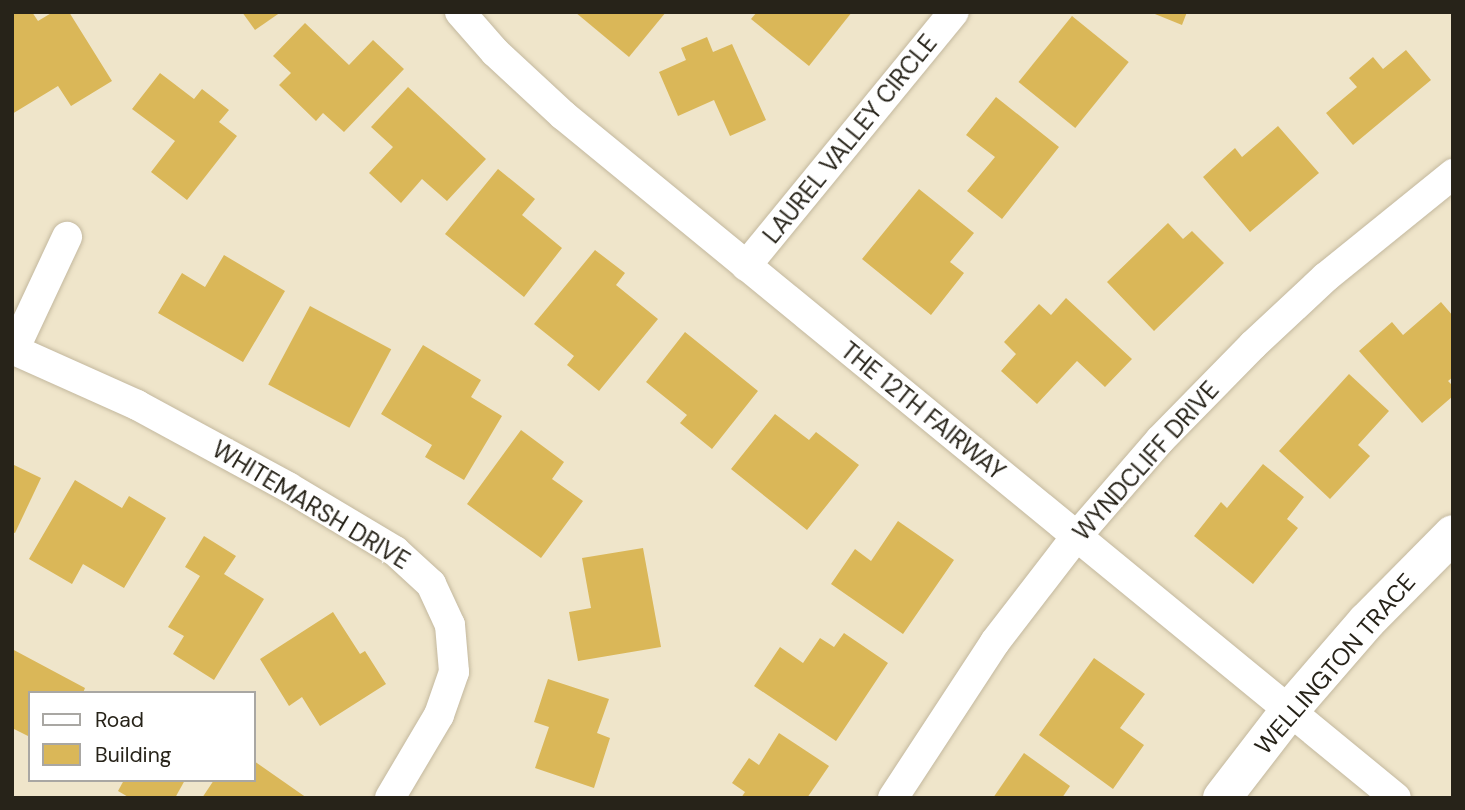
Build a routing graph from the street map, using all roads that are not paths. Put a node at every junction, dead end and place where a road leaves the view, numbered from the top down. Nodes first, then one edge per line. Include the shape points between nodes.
1 (460, 12) edge
2 (954, 12) edge
3 (1453, 174) edge
4 (67, 237) dead end
5 (746, 266) junction
6 (13, 350) edge
7 (1453, 534) edge
8 (1076, 537) junction
9 (1289, 711) junction
10 (390, 798) edge
11 (893, 798) edge
12 (1222, 798) edge
13 (1396, 798) edge

1 - 5 street, THE 12TH FAIRWAY via 495,52 563,115
2 - 5 street, LAUREL VALLEY CIRCLE
3 - 8 street, WYNDCLIFF DRIVE via 1336,269 1253,345 1160,440
4 - 6 street
5 - 8 street, THE 12TH FAIRWAY
6 - 10 street, WHITEMARSH DRIVE via 137,405 288,487 395,551 430,584 450,625 454,672 439,715
7 - 9 street, WELLINGTON TRACE via 1367,621
8 - 9 street, THE 12TH FAIRWAY
8 - 11 street, WYNDCLIFF DRIVE via 995,642
9 - 12 street, WELLINGTON TRACE
9 - 13 street, THE 12TH FAIRWAY

